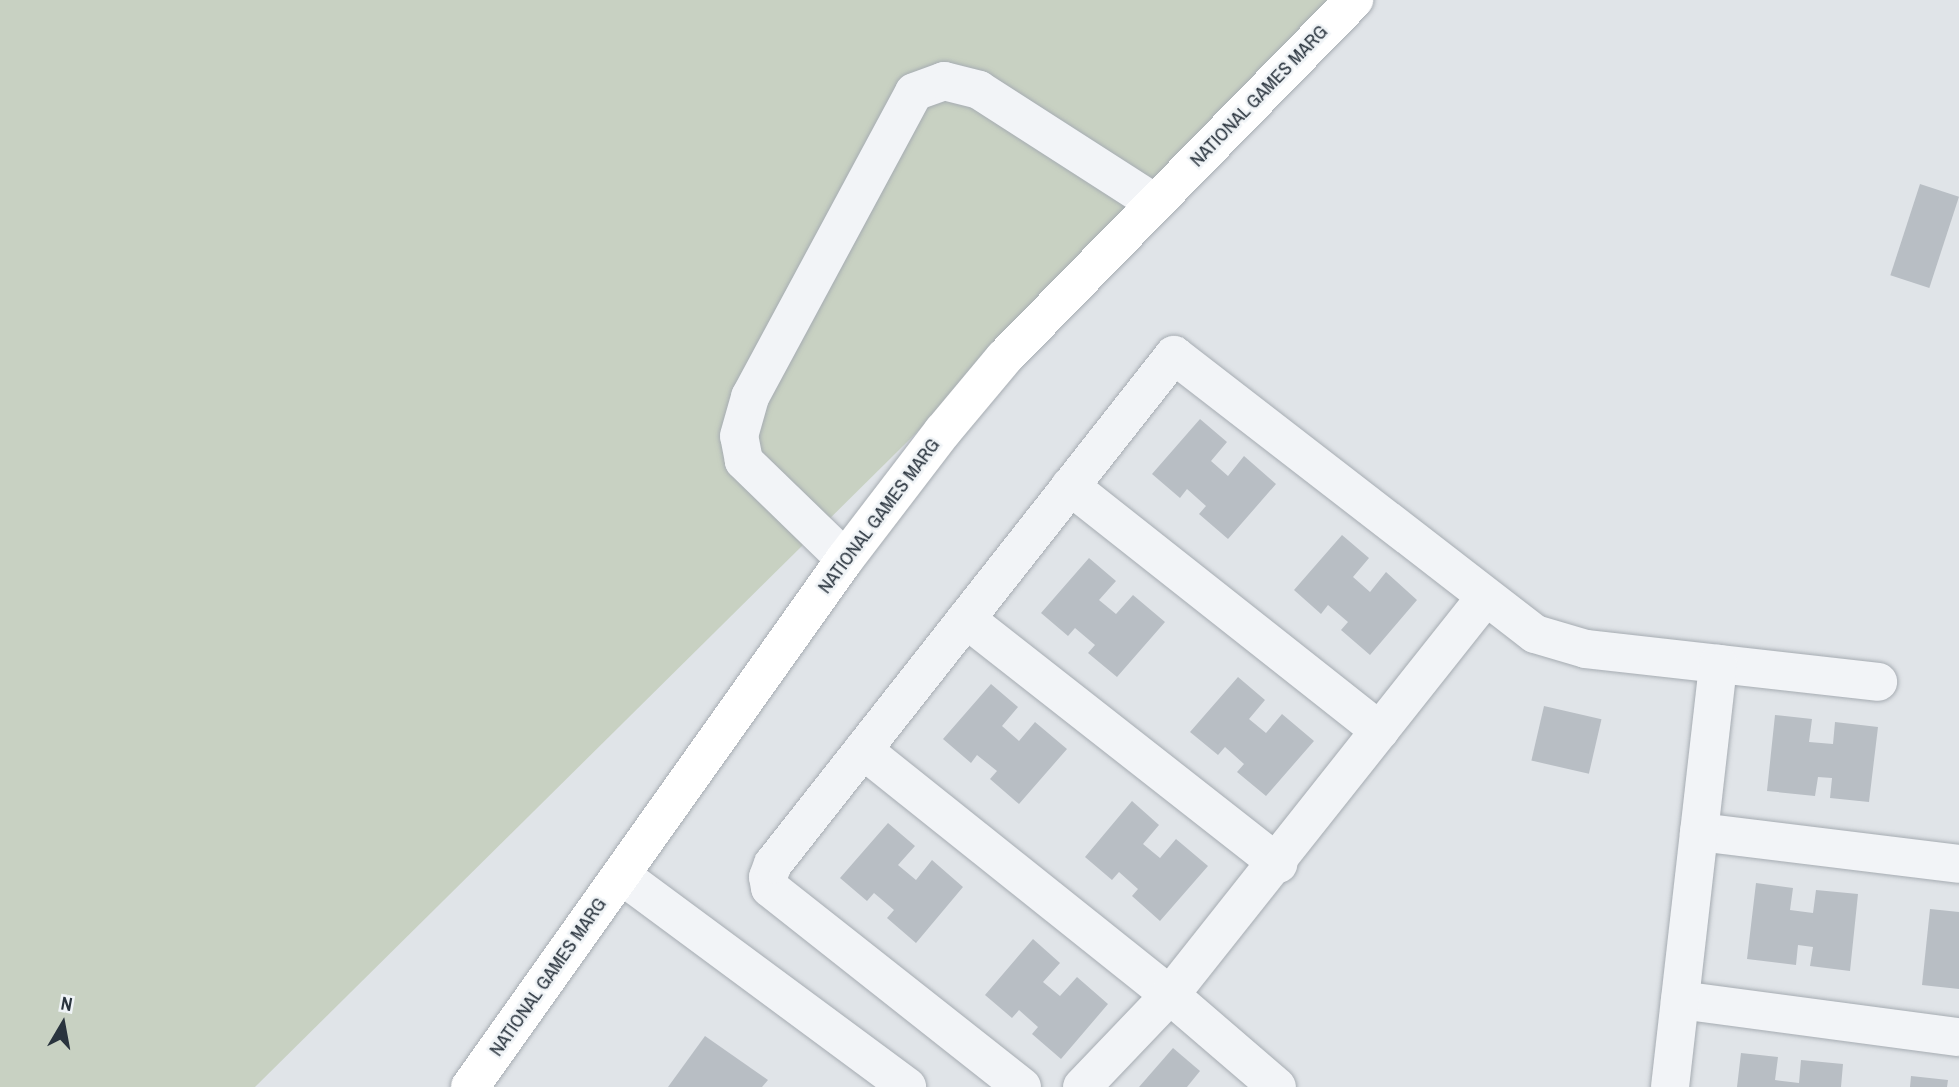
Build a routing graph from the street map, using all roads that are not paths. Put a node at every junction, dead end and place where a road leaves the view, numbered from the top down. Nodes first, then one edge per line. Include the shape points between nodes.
1 (1353, 0) edge
2 (1155, 203) junction
3 (1070, 486) junction
4 (845, 559) junction
5 (1484, 598) junction
6 (965, 619) junction
7 (1718, 664) junction
8 (1878, 682) dead end
9 (1380, 731) junction
10 (863, 750) junction
11 (1699, 832) junction
12 (1278, 864) junction
13 (1959, 864) edge
14 (621, 875) junction
15 (1170, 995) junction
16 (1680, 1000) junction
17 (1959, 1037) edge
18 (470, 1087) edge
19 (907, 1087) edge
20 (1022, 1087) edge
21 (1082, 1087) edge
22 (1277, 1087) edge
23 (1670, 1087) edge

1 - 2 main road, NATIONAL GAMES MARG
2 - 4 main road, NATIONAL GAMES MARG via 1004,358
2 - 4 street via 979,90 944,81 914,92 750,397 739,436 744,461
3 - 5 street via 1174,355
3 - 6 street
3 - 9 street
4 - 14 main road, NATIONAL GAMES MARG
5 - 7 street via 1535,634 1560,643
5 - 9 street
6 - 10 street
6 - 12 street
7 - 8 street
7 - 11 street
9 - 12 street
10 - 15 street
10 - 20 street via 773,864 770,888
11 - 13 street
11 - 16 street
12 - 15 street
14 - 18 main road, NATIONAL GAMES MARG
14 - 19 street
15 - 21 street
15 - 22 street
16 - 17 street
16 - 23 street

